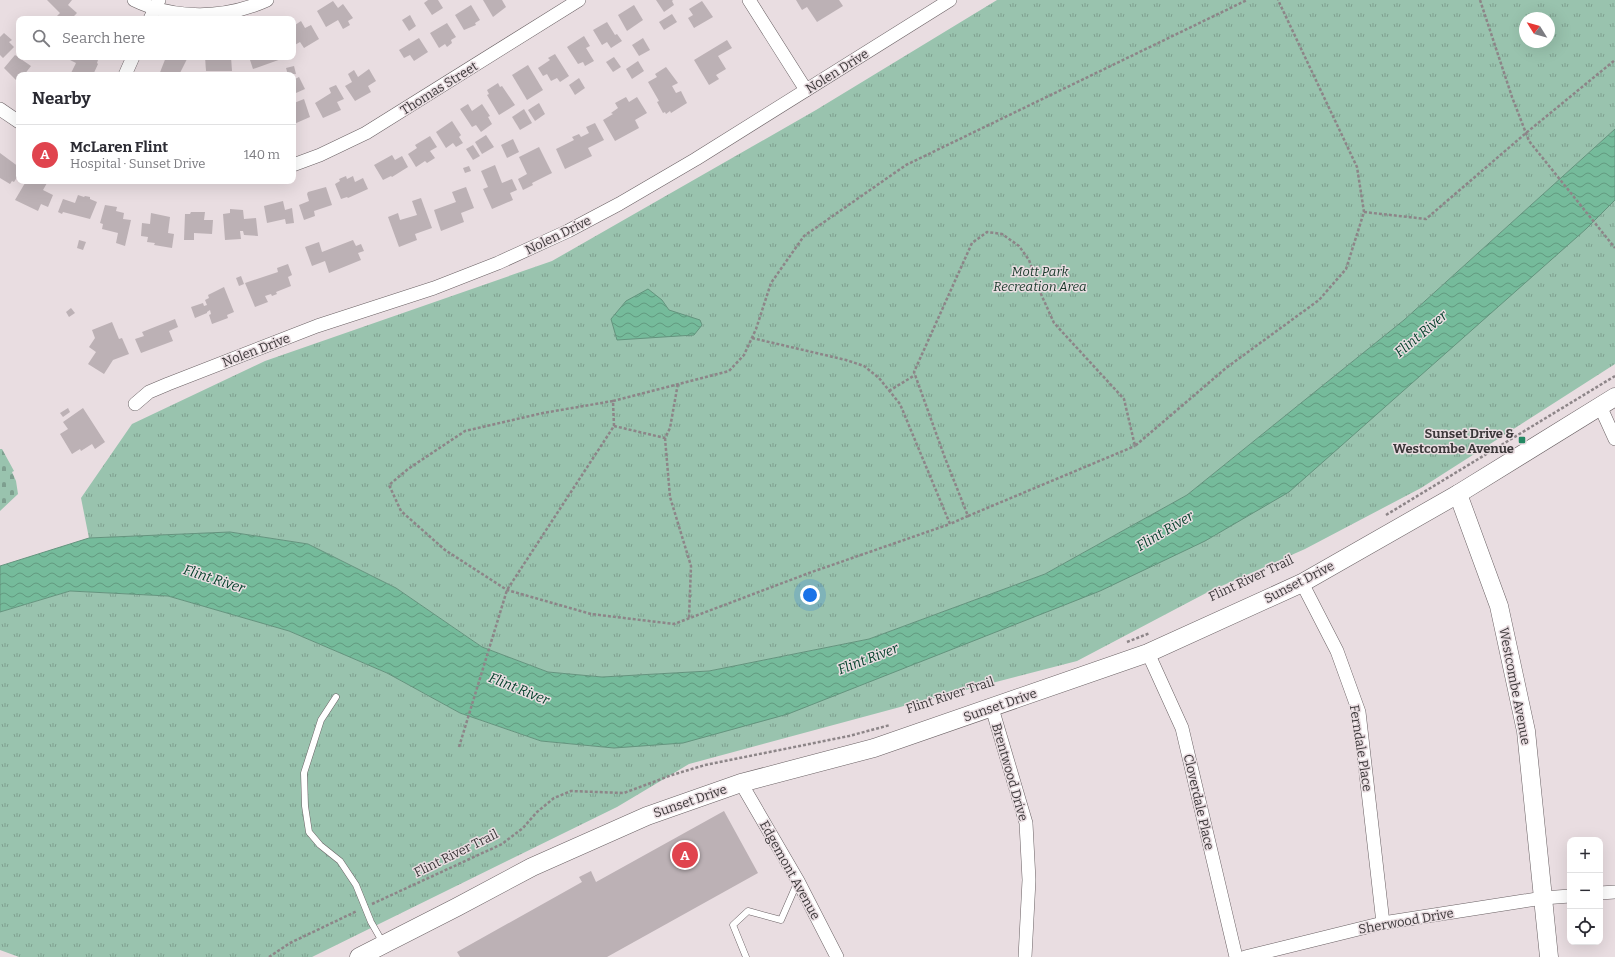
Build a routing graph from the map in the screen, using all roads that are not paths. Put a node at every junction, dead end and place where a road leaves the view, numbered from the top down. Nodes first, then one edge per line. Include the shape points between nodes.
1 (134, 0) edge
2 (267, 0) edge
3 (579, 0) edge
4 (749, 0) edge
5 (950, 0) edge
6 (155, 9) edge
7 (132, 60) edge
8 (126, 72) edge
9 (806, 90) junction
10 (0, 109) edge
11 (16, 120) edge
12 (296, 164) edge
13 (1608, 401) edge
14 (135, 404) dead end
15 (1615, 439) edge
16 (1458, 494) junction
17 (1302, 583) junction
18 (1148, 653) junction
19 (336, 697) dead end
20 (992, 708) junction
21 (741, 783) junction
22 (798, 882) junction
23 (1615, 892) edge
24 (1603, 893) edge
25 (1567, 896) edge
26 (1543, 898) junction
27 (1383, 923) junction
28 (384, 944) junction
29 (359, 957) edge
30 (746, 957) edge
31 (837, 957) edge
32 (1025, 957) edge
33 (1236, 957) edge
34 (1245, 957) edge
35 (1549, 957) edge

1 - 6 street
2 - 6 street via 237,10 213,14 181,14
3 - 12 street, Thomas Street via 366,133
4 - 9 street
5 - 9 street, Nolen Drive
7 - 8 street
9 - 14 street, Nolen Drive via 654,184 549,240 434,288 317,326 168,384 149,392
10 - 11 street
13 - 15 street
13 - 16 street, Sunset Drive
16 - 17 street, Sunset Drive
16 - 26 street, Westcombe Avenue via 1499,606 1526,730
17 - 18 street, Sunset Drive
17 - 27 street, Ferndale Place via 1337,651 1359,712
18 - 20 street, Sunset Drive
18 - 33 street, Cloverdale Place via 1182,728
19 - 28 lane via 321,720 304,773 309,832 340,861 356,886 371,922
20 - 21 street, Sunset Drive via 874,748
20 - 32 street, Brentwood Drive via 1026,823 1029,880
21 - 22 street, Edgemont Avenue
21 - 28 street, Sunset Drive via 647,816 532,867
22 - 30 lane via 781,920 748,911 733,925
22 - 31 street, Edgemont Avenue
23 - 24 street
25 - 26 street, Sherwood Drive
26 - 27 street, Sherwood Drive
26 - 35 street, Westcombe Avenue
27 - 34 street, Sherwood Drive
28 - 29 street, Sunset Drive

